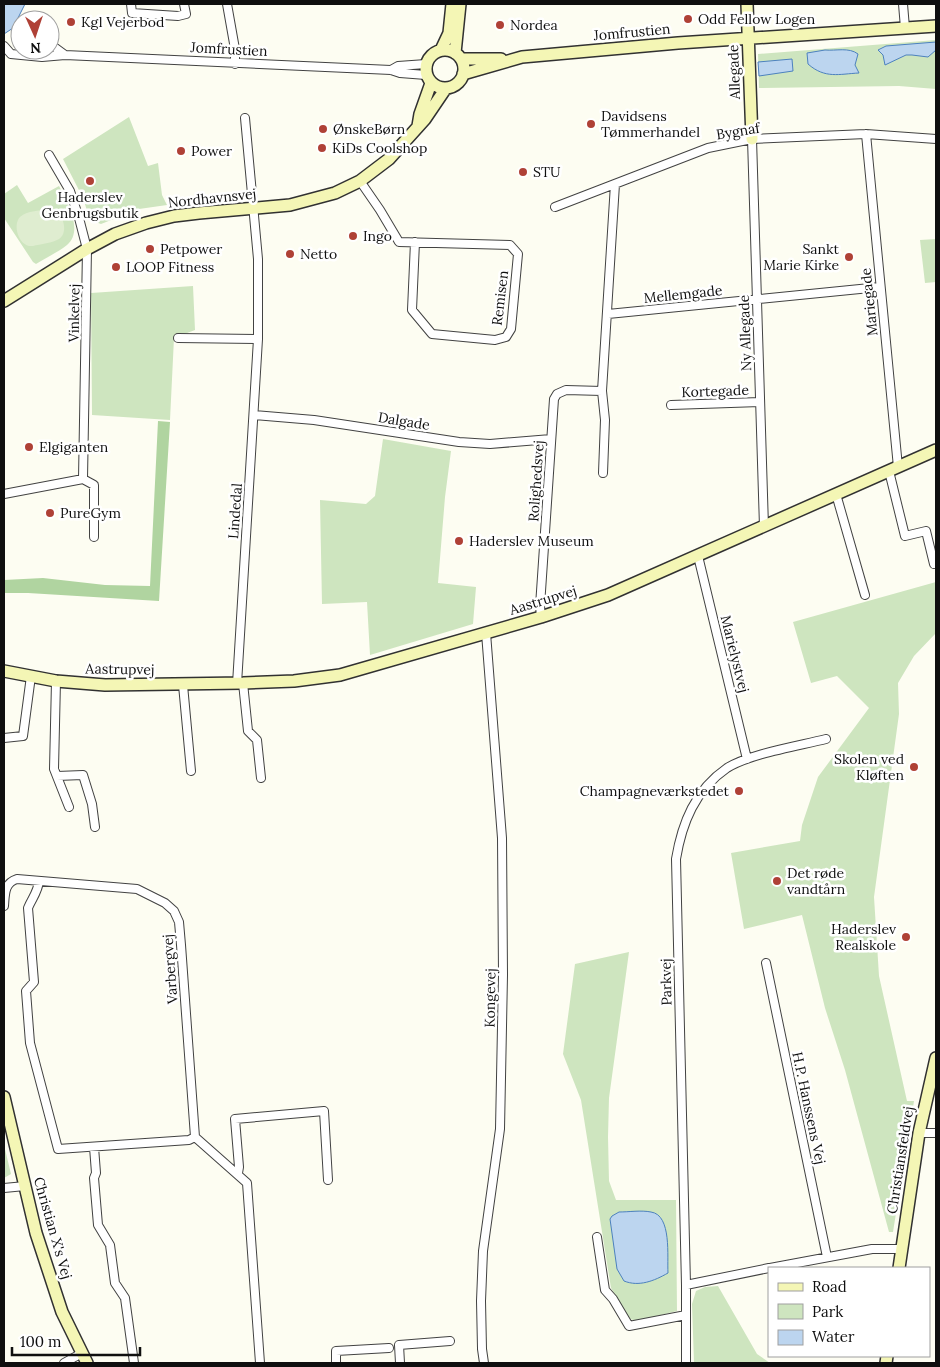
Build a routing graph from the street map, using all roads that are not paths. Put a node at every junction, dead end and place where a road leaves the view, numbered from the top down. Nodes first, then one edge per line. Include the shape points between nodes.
1 (131, 4) edge
2 (184, 4) edge
3 (227, 4) edge
4 (452, 4) edge
5 (460, 4) edge
6 (747, 4) edge
7 (903, 4) edge
8 (936, 26) edge
9 (905, 28) junction
10 (748, 38) junction
11 (4, 46) edge
12 (441, 50) junction
13 (60, 51) edge
14 (65, 55) junction
15 (458, 56) junction
16 (513, 59) junction
17 (236, 64) junction
18 (391, 70) junction
19 (428, 74) junction
20 (463, 74) junction
21 (446, 88) junction
22 (245, 118) dead end
23 (418, 126) junction
24 (866, 134) junction
25 (936, 139) edge
26 (752, 140) junction
27 (49, 155) dead end
28 (360, 181) junction
29 (615, 184) junction
30 (555, 207) dead end
31 (253, 209) junction
32 (415, 242) junction
33 (87, 249) junction
34 (880, 288) junction
35 (757, 299) junction
36 (4, 301) edge
37 (608, 314) junction
38 (178, 338) dead end
39 (258, 339) junction
40 (602, 390) junction
41 (760, 402) junction
42 (671, 405) dead end
43 (254, 415) junction
44 (551, 439) junction
45 (936, 450) edge
46 (893, 469) junction
47 (603, 473) dead end
48 (83, 479) junction
49 (4, 494) edge
50 (836, 494) junction
51 (764, 527) junction
52 (94, 537) dead end
53 (698, 556) junction
54 (934, 564) dead end
55 (865, 595) dead end
56 (542, 617) junction
57 (486, 633) junction
58 (4, 671) edge
59 (31, 676) junction
60 (56, 681) junction
61 (240, 684) junction
62 (184, 685) junction
63 (4, 738) edge
64 (826, 739) dead end
65 (747, 759) junction
66 (191, 771) dead end
67 (57, 776) junction
68 (261, 778) dead end
69 (69, 807) dead end
70 (95, 828) dead end
71 (39, 881) junction
72 (4, 906) edge
73 (766, 963) dead end
74 (936, 1058) edge
75 (4, 1097) edge
76 (936, 1133) edge
77 (919, 1134) junction
78 (195, 1137) junction
79 (94, 1147) junction
80 (238, 1173) junction
81 (328, 1180) dead end
82 (25, 1186) junction
83 (4, 1188) edge
84 (597, 1236) dead end
85 (901, 1249) junction
86 (828, 1257) junction
87 (774, 1267) edge
88 (899, 1267) edge
89 (768, 1268) edge
90 (686, 1285) junction
91 (686, 1315) junction
92 (450, 1341) dead end
93 (389, 1348) dead end
94 (84, 1358) edge
95 (64, 1363) edge
96 (134, 1363) edge
97 (260, 1363) edge
98 (336, 1363) edge
99 (400, 1363) edge
100 (484, 1363) edge
101 (686, 1363) edge

1 - 2 street via 132,13 178,16 186,14
3 - 17 street
4 - 12 street via 448,33
5 - 15 street
6 - 10 street, Allegade
7 - 9 street
8 - 9 street, Jomfrustien
9 - 10 street, Jomfrustien
10 - 16 street, Jomfrustien
10 - 26 street, Allegade
11 - 14 street, Jomfrustien via 11,54
12 - 15 street
12 - 19 street via 432,55
13 - 14 street
14 - 17 street, Jomfrustien
15 - 16 street, Jomfrustien
15 - 20 street via 463,64
16 - 20 street, Jomfrustien
17 - 18 street, Jomfrustien
18 - 19 street, Jomfrustien
18 - 19 street, Jomfrustien via 398,66
19 - 21 street via 435,86
19 - 23 street, Nordhavnsvej
20 - 21 street via 457,84
21 - 23 street, Nordhavnsvej
22 - 31 street, Lindedal
23 - 28 street, Nordhavnsvej via 389,159
24 - 25 street, Bygnaf
24 - 26 street, Bygnaf
24 - 34 street, Mariegade
26 - 29 street, Bygnaf via 708,148
26 - 35 street, Ny Allegade
27 - 33 street, Vinkelvej via 70,191
28 - 31 street, Nordhavnsvej via 312,201
28 - 32 street, Remisen via 399,242
29 - 30 street, Bygnaf
29 - 37 street
31 - 33 street, Nordhavnsvej via 174,216 116,234
31 - 39 street, Lindedal
32 - 32 street, Remisen via 510,245 518,254 511,328 506,337 495,340 432,334 412,310
33 - 36 street, Nordhavnsvej
33 - 48 street, Vinkelvej
34 - 35 street, Mellemgade
34 - 46 street, Mariegade
35 - 37 street, Mellemgade
35 - 41 street, Ny Allegade
37 - 40 street
38 - 39 street
39 - 43 street, Lindedal
40 - 44 street, Rolighedsvej via 566,390 557,394
40 - 47 street via 605,420
41 - 42 street, Kortegade
41 - 51 street, Ny Allegade
43 - 44 street, Dalgade via 314,420 459,442 490,444
43 - 61 street, Lindedal
44 - 56 street, Rolighedsvej via 540,606
45 - 46 street, Aastrupvej
46 - 50 street, Aastrupvej
46 - 54 street via 904,536 926,531
48 - 49 street
48 - 52 street via 94,485
50 - 51 street, Aastrupvej
50 - 55 street
51 - 53 street, Aastrupvej
53 - 56 street, Aastrupvej via 608,596
53 - 65 street, Marielystvej
56 - 57 street, Aastrupvej
57 - 61 street, Aastrupvej via 340,675
57 - 100 street, Kongevej via 502,838 503,975 500,1129 481,1293
58 - 59 street, Aastrupvej
59 - 60 street, Aastrupvej
59 - 63 street via 23,736
60 - 62 street, Aastrupvej
60 - 67 street via 54,768
61 - 62 street, Aastrupvej
61 - 68 street via 248,731 258,740
62 - 66 street
64 - 65 street, Parkvej
65 - 90 street, Parkvej via 726,768 688,811 676,859
67 - 69 street
67 - 70 street via 83,775
71 - 72 street, Varbergvej via 12,880 5,890
71 - 78 street, Varbergvej via 137,889 174,911 179,922
71 - 79 street via 28,908 34,982 26,990 30,1043 58,1149
73 - 86 street, H.P. Hanssens Vej
74 - 77 street, Christiansfeldvej
75 - 82 street, Christian X's Vej
76 - 77 street
77 - 85 street, Christiansfeldvej
78 - 79 street
78 - 80 street
79 - 96 street via 98,1225 110,1245 114,1283 125,1298
80 - 81 street via 235,1119 324,1111
80 - 97 street via 247,1183
82 - 83 street
82 - 94 street, Christian X's Vej via 36,1233 62,1312
84 - 91 street via 605,1290 629,1326
85 - 86 street via 872,1248
85 - 88 street, Christiansfeldvej
86 - 87 street
89 - 90 street
90 - 91 street, Parkvej
91 - 101 street, Parkvej
92 - 99 street via 399,1345
93 - 98 street via 336,1351
94 - 95 street

